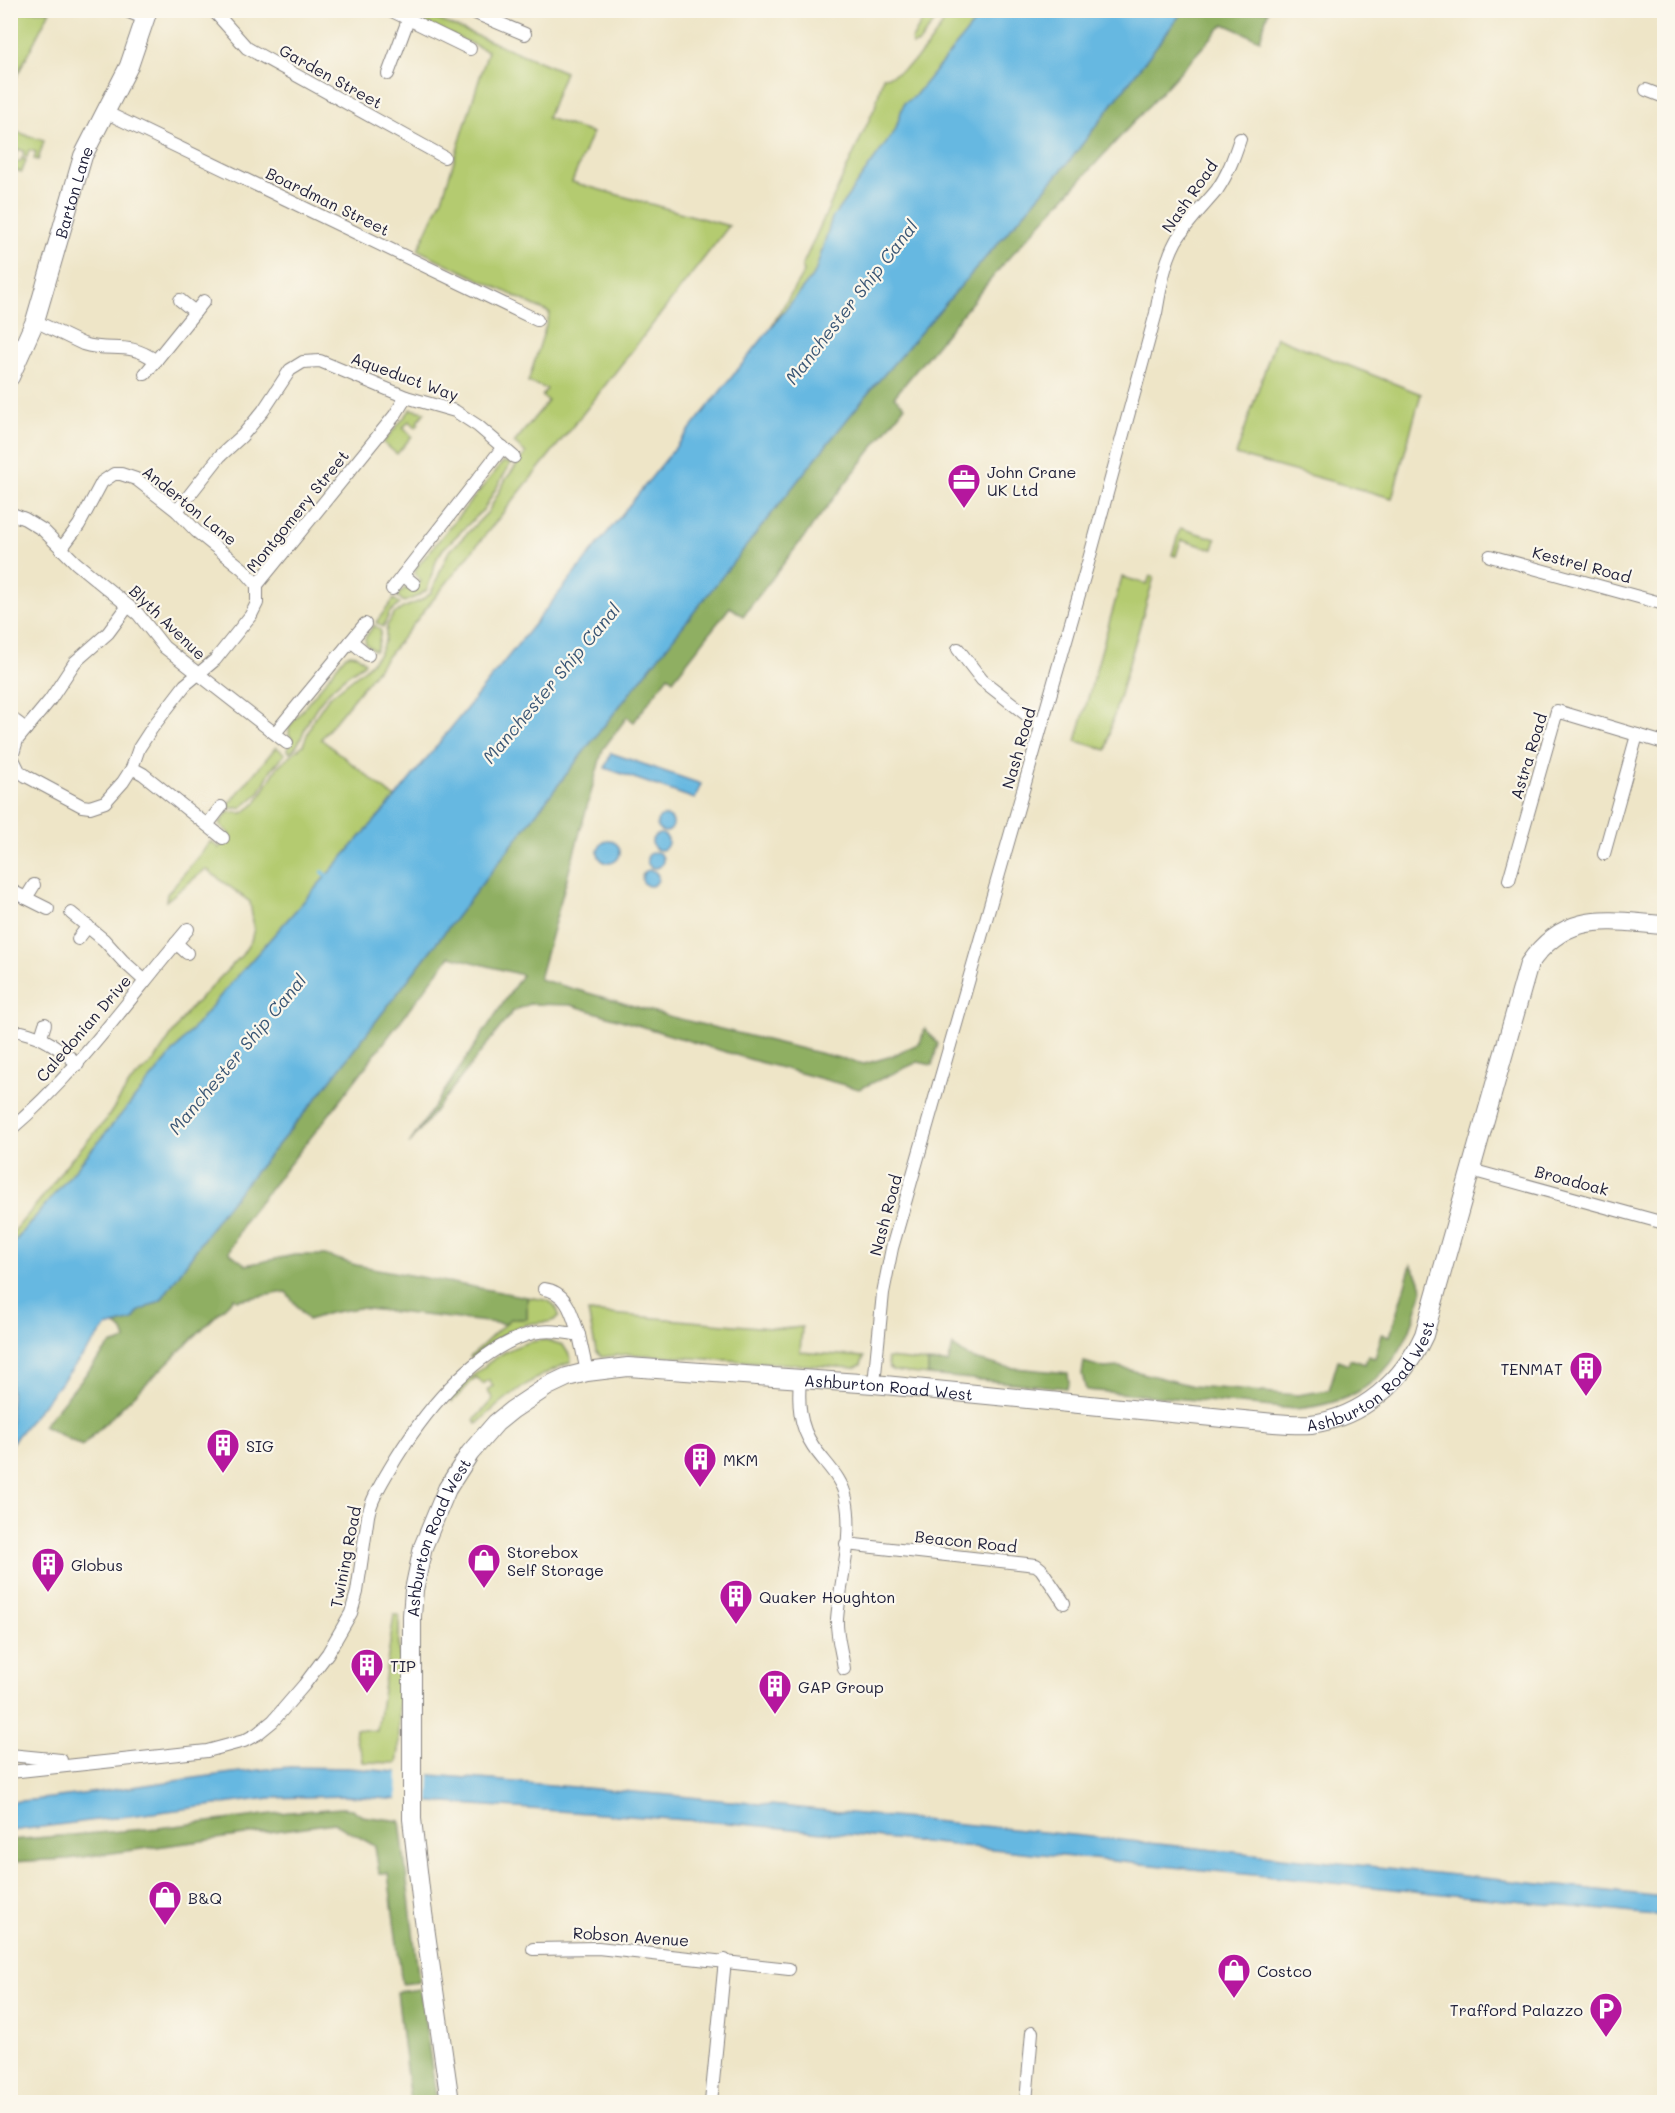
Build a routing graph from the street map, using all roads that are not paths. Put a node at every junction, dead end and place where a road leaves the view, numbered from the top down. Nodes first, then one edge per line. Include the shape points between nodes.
1 (124, 10) edge
2 (213, 10) edge
3 (390, 10) edge
4 (468, 10) edge
5 (147, 15) edge
6 (408, 20) junction
7 (525, 34) dead end
8 (471, 49) dead end
9 (388, 74) dead end
10 (1646, 90) dead end
11 (1665, 97) edge
12 (105, 112) junction
13 (1240, 139) dead end
14 (444, 157) dead end
15 (180, 300) dead end
16 (204, 301) dead end
17 (195, 312) junction
18 (537, 320) dead end
19 (35, 321) junction
20 (156, 361) junction
21 (146, 374) dead end
22 (10, 377) edge
23 (406, 397) junction
24 (503, 447) junction
25 (514, 457) dead end
26 (177, 511) junction
27 (10, 513) edge
28 (61, 549) junction
29 (1490, 556) dead end
30 (403, 575) junction
31 (414, 584) dead end
32 (257, 585) junction
33 (392, 589) dead end
34 (1665, 604) edge
35 (129, 606) junction
36 (365, 624) dead end
37 (351, 641) junction
38 (958, 648) dead end
39 (368, 655) dead end
40 (198, 674) junction
41 (10, 717) edge
42 (1041, 726) junction
43 (26, 729) junction
44 (275, 733) junction
45 (1637, 735) junction
46 (287, 743) dead end
47 (1665, 743) edge
48 (132, 768) junction
49 (221, 807) dead end
50 (207, 825) junction
51 (223, 838) dead end
52 (1604, 854) dead end
53 (1509, 880) dead end
54 (34, 885) dead end
55 (10, 890) edge
56 (26, 898) junction
57 (48, 909) dead end
58 (71, 913) dead end
59 (1665, 925) edge
60 (88, 926) junction
61 (188, 929) dead end
62 (78, 939) dead end
63 (176, 944) junction
64 (187, 953) dead end
65 (145, 981) junction
66 (45, 1024) dead end
67 (22, 1032) dead end
68 (41, 1037) junction
69 (78, 1064) junction
70 (10, 1130) edge
71 (1471, 1170) junction
72 (1665, 1223) edge
73 (544, 1289) dead end
74 (579, 1335) junction
75 (587, 1372) junction
76 (800, 1379) junction
77 (874, 1384) junction
78 (846, 1544) junction
79 (1064, 1603) dead end
80 (844, 1669) dead end
81 (10, 1755) edge
82 (86, 1762) junction
83 (10, 1772) edge
84 (533, 1949) dead end
85 (725, 1960) junction
86 (789, 1969) dead end
87 (1032, 2032) dead end
88 (450, 2103) edge
89 (711, 2103) edge
90 (1026, 2103) edge

1 - 5 street
2 - 14 street, Garden Street via 247,48
3 - 6 street
4 - 7 street
5 - 12 main road, Barton Lane via 129,66
6 - 8 street
6 - 9 street
10 - 11 street
12 - 18 street, Boardman Street
12 - 19 main road, Barton Lane via 83,156
13 - 42 street, Nash Road via 1226,175 1174,244 1165,270 1124,434
15 - 17 street
16 - 17 street
17 - 20 street
19 - 20 street via 92,347 135,349
19 - 22 main road, Barton Lane
20 - 21 street
23 - 24 street, Aqueduct Way via 455,411
23 - 26 street, Aqueduct Way via 320,361 296,365 249,429 220,456
23 - 32 street, Montgomery Street
24 - 25 street, Aqueduct Way
24 - 30 street
26 - 28 street, Anderton Lane via 136,480 114,474 97,487 79,525
26 - 32 street, Anderton Lane
27 - 28 street, Blyth Avenue via 35,525
28 - 35 street, Blyth Avenue
29 - 34 street, Kestrel Road
30 - 31 street
30 - 33 street
32 - 40 street, Montgomery Street via 251,615 215,660
35 - 40 street, Blyth Avenue via 164,646
35 - 43 street via 108,633 75,663
36 - 37 street
37 - 39 street
37 - 44 street
38 - 42 street via 982,680
40 - 44 street, Blyth Avenue
40 - 48 street, Montgomery Street via 152,728
41 - 43 street
42 - 77 street, Nash Road via 889,1260
43 - 48 street, Montgomery Street via 12,752 19,771 82,806 105,802
44 - 46 street, Blyth Avenue
45 - 47 street, Astra Road
45 - 52 street
45 - 53 street, Astra Road via 1557,711
48 - 50 street
49 - 50 street
50 - 51 street
54 - 56 street
55 - 56 street
56 - 57 street
58 - 60 street
59 - 71 main road, Ashburton Road West via 1614,921 1577,924 1538,951 1529,964
60 - 62 street
60 - 65 street
61 - 63 street, Caledonian Drive
63 - 64 street
63 - 65 street, Caledonian Drive
65 - 69 street, Caledonian Drive
66 - 68 street
67 - 68 street
68 - 69 street
69 - 70 street, Caledonian Drive
71 - 72 street, Broadoak
71 - 77 main road, Ashburton Road West via 1416,1352 1391,1384 1343,1415 1311,1424 1274,1423
73 - 74 street via 554,1290 566,1302
74 - 75 street
74 - 82 street, Twining Road via 537,1332 505,1344 471,1368 428,1413 393,1463 369,1509 351,1613 328,1653 289,1704 257,1734 207,1751
75 - 76 main road, Ashburton Road West via 647,1368
75 - 88 main road, Ashburton Road West via 529,1397 496,1423 470,1453 438,1508 423,1547 414,1590 412,1819
76 - 77 main road, Ashburton Road West
76 - 78 street via 800,1412 806,1433 837,1476 846,1498
78 - 79 street, Beacon Road via 1036,1565
78 - 80 street via 837,1622
81 - 82 street
82 - 83 street
84 - 85 street, Robson Avenue via 598,1948
85 - 86 street, Robson Avenue
85 - 89 street
87 - 90 street

